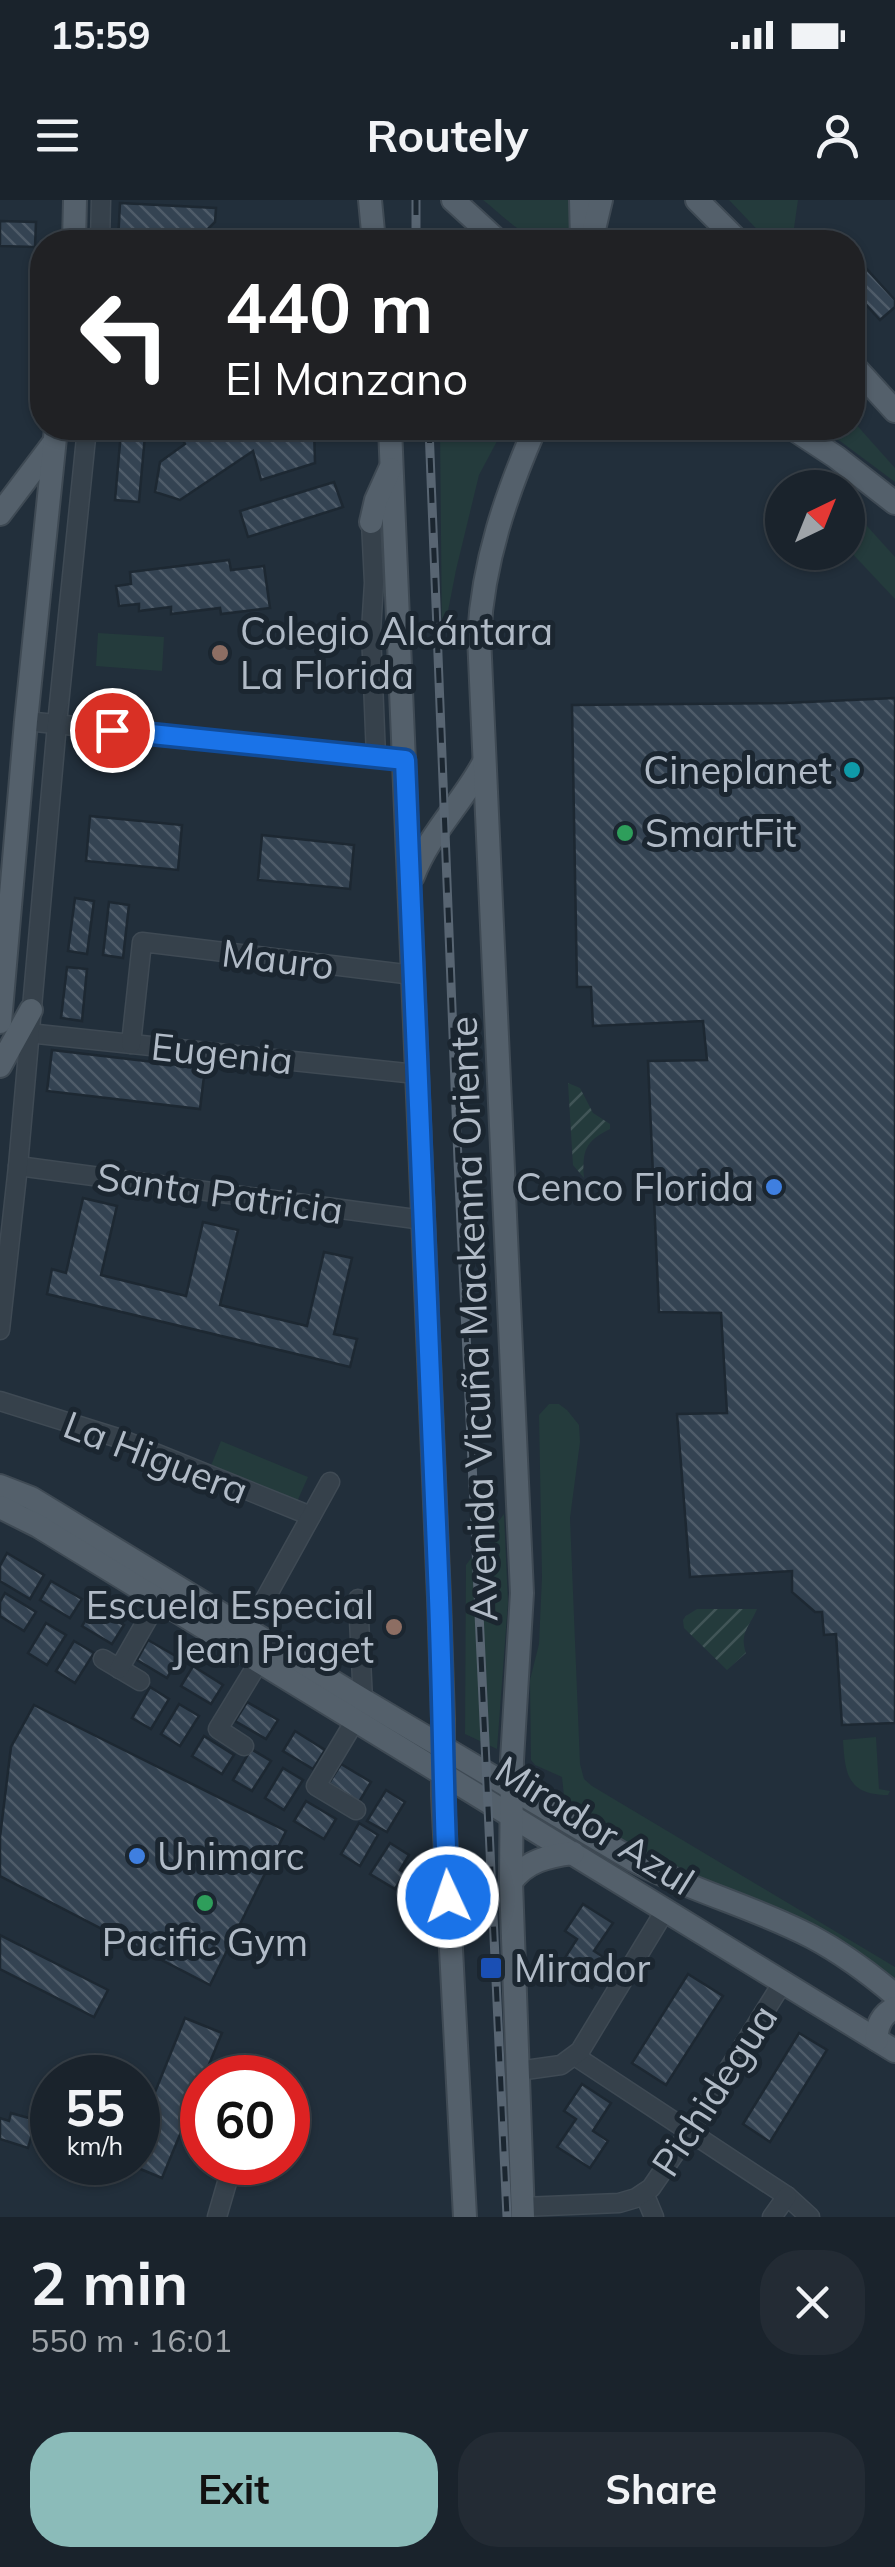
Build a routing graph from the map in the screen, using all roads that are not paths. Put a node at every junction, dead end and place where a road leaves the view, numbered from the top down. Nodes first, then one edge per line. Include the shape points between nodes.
1 (76, 200) edge
2 (101, 200) edge
3 (370, 200) edge
4 (452, 200) edge
5 (581, 200) edge
6 (601, 200) edge
7 (698, 200) edge
8 (75, 230) edge
9 (100, 230) edge
10 (373, 230) edge
11 (486, 230) edge
12 (582, 230) edge
13 (594, 230) edge
14 (727, 230) edge
15 (865, 378) edge
16 (895, 411) edge
17 (52, 440) edge
18 (54, 440) edge
19 (86, 440) edge
20 (391, 440) edge
21 (531, 440) edge
22 (810, 440) edge
23 (392, 466) junction
24 (895, 503) edge
25 (0, 514) edge
26 (372, 522) joint
27 (26, 721) junction
28 (56, 724) junction
29 (376, 757) junction
30 (405, 760) junction
31 (484, 763) junction
32 (410, 884) junction
33 (2, 974) edge
34 (413, 975) junction
35 (0, 1022) edge
36 (30, 1022) junction
37 (131, 1044) junction
38 (0, 1066) edge
39 (416, 1074) junction
40 (18, 1166) junction
41 (423, 1220) junction
42 (0, 1330) edge
43 (0, 1402) edge
44 (330, 1482) dead end
45 (0, 1486) edge
46 (0, 1507) edge
47 (311, 1516) junction
48 (159, 1599) junction
49 (358, 1600) dead end
50 (248, 1630) junction
51 (260, 1660) junction
52 (140, 1681) dead end
53 (359, 1710) junction
54 (244, 1746) dead end
55 (444, 1748) junction
56 (443, 1773) junction
57 (512, 1788) junction
58 (356, 1810) dead end
59 (511, 1815) junction
60 (573, 1853) junction
61 (511, 1882) junction
62 (666, 1910) junction
63 (783, 1982) junction
64 (895, 1995) edge
65 (895, 2008) edge
66 (886, 2046) edge
67 (575, 2056) junction
68 (518, 2071) junction
69 (690, 2131) junction
70 (226, 2185) edge
71 (644, 2194) junction
72 (787, 2196) junction
73 (523, 2212) edge
74 (216, 2217) edge
75 (466, 2217) edge
76 (654, 2217) edge
77 (772, 2217) edge
78 (810, 2217) edge

1 - 8 main road
2 - 9 street
3 - 10 main road
4 - 11 main road
5 - 12 main road
6 - 13 main road
7 - 14 main road
15 - 16 main road
17 - 25 main road
18 - 27 main road
19 - 28 street
20 - 23 main road, Avenida Vicuña Mackenna Oriente
21 - 31 main road, Avenida Vicuña Mackenna Oriente via 485,575 479,636
22 - 24 main road
23 - 26 main road
23 - 30 main road, Avenida Vicuña Mackenna Oriente
26 - 29 street
27 - 28 street
27 - 33 main road
28 - 29 street
28 - 36 street
29 - 30 street
30 - 32 main road, Avenida Vicuña Mackenna Oriente
31 - 32 main road via 428,844
31 - 57 main road, Avenida Vicuña Mackenna Oriente via 522,1592
32 - 34 main road, Avenida Vicuña Mackenna Oriente
33 - 35 main road
34 - 37 street, Mauro via 142,942
34 - 39 main road, Avenida Vicuña Mackenna Oriente
36 - 37 street, Eugenia
36 - 38 main road
36 - 40 street
37 - 39 street, Eugenia
39 - 41 main road, Avenida Vicuña Mackenna Oriente
40 - 41 street, Santa Patricia
40 - 42 street
41 - 55 main road, Avenida Vicuña Mackenna Oriente
43 - 47 street, La Higuera via 118,1438
44 - 47 street
45 - 50 main road, Mirador Azul via 31,1498
46 - 48 main road, Mirador Azul
47 - 50 street
48 - 51 main road, Mirador Azul
48 - 52 street via 111,1664
49 - 53 street
50 - 53 main road, Mirador Azul
51 - 53 main road, Mirador Azul
51 - 54 street via 218,1729
53 - 55 main road, Mirador Azul
53 - 56 main road, Mirador Azul
53 - 58 street via 316,1786
55 - 56 main road, Avenida Vicuña Mackenna Oriente
55 - 57 main road, Mirador Azul
56 - 59 main road, Mirador Azul
56 - 75 main road, Avenida Vicuña Mackenna Oriente
57 - 59 main road, Avenida Vicuña Mackenna Oriente
57 - 64 main road, Mirador Azul via 673,1881 812,1937
59 - 60 main road, Mirador Azul
59 - 61 main road, Avenida Vicuña Mackenna Oriente
60 - 61 main road via 531,1863
60 - 62 main road, Mirador Azul
61 - 68 main road, Avenida Vicuña Mackenna Oriente
62 - 63 main road, Mirador Azul
62 - 67 street
63 - 66 main road, Mirador Azul
63 - 69 street, Pichidegua
65 - 66 main road via 877,2032
67 - 68 street
67 - 69 street
68 - 73 main road, Avenida Vicuña Mackenna Oriente
69 - 71 street, Pichidegua
69 - 72 street
70 - 74 street
71 - 73 street, Pichidegua via 619,2203
71 - 76 street
72 - 77 street
72 - 78 street

